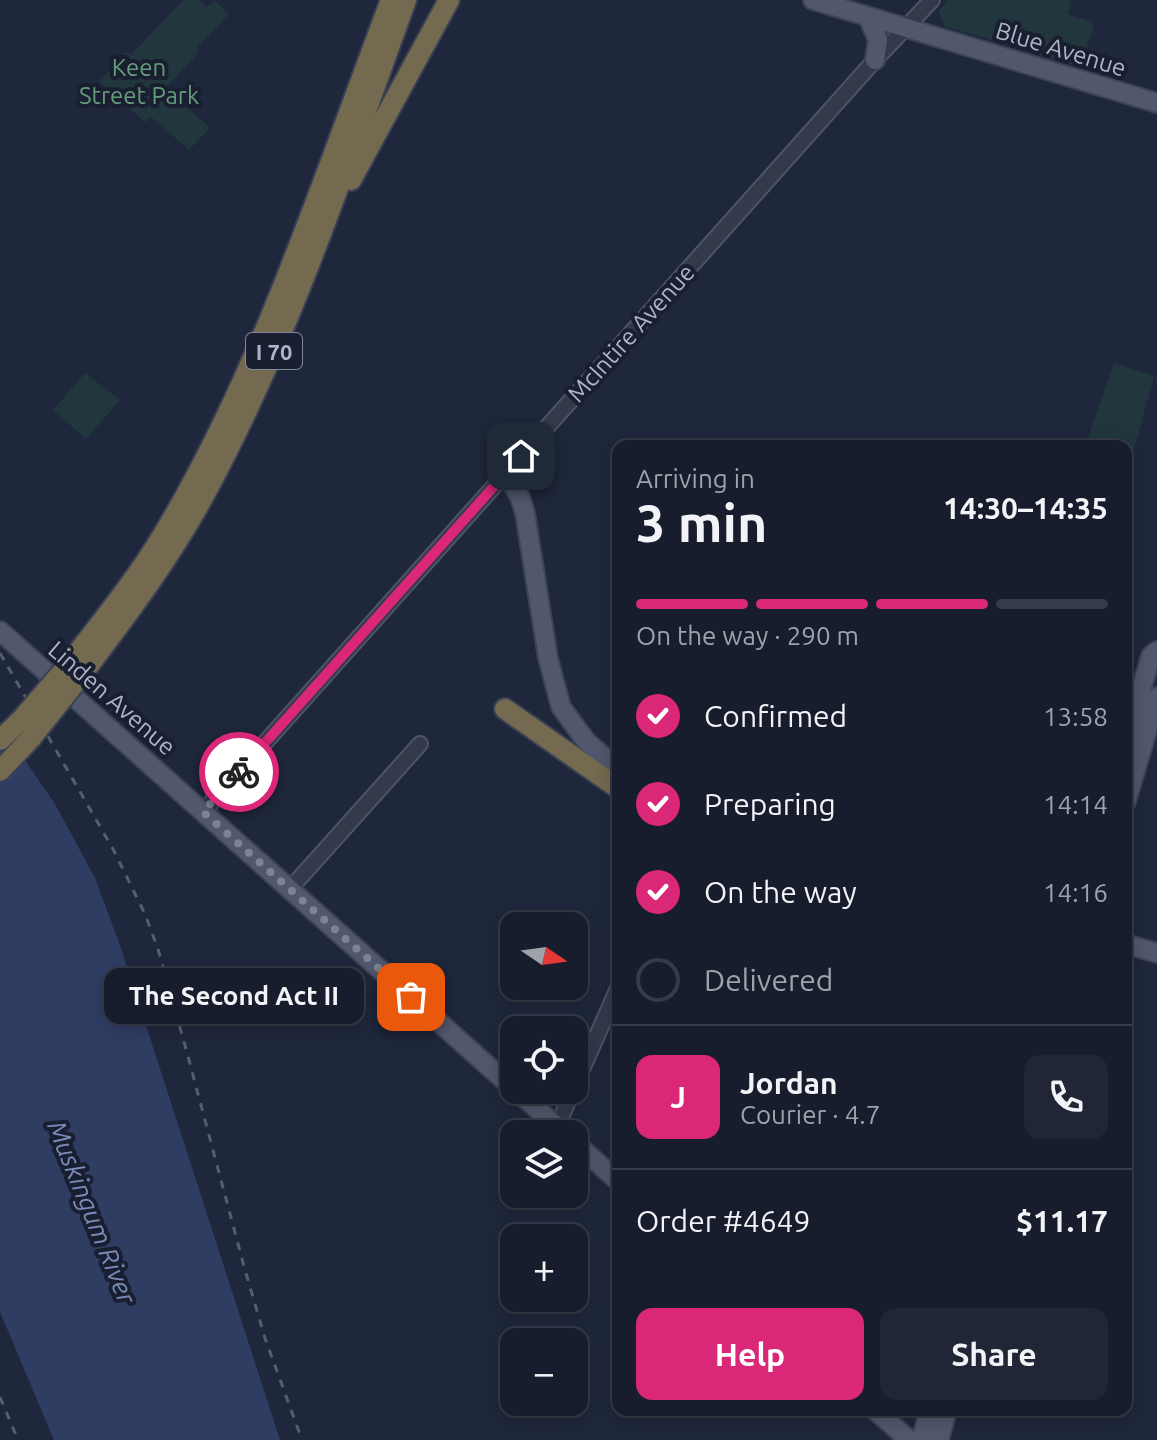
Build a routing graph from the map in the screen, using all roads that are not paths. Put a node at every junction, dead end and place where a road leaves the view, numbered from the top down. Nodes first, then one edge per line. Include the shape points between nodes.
1 (391, 0) edge
2 (406, 0) edge
3 (449, 0) edge
4 (813, 0) edge
5 (932, 0) edge
6 (868, 17) junction
7 (907, 28) junction
8 (875, 60) junction
9 (1157, 103) edge
10 (318, 240) junction
11 (506, 474) junction
12 (0, 631) edge
13 (1157, 651) edge
14 (77, 668) junction
15 (1157, 697) edge
16 (505, 709) dead end
17 (1132, 720) edge
18 (0, 740) edge
19 (420, 744) dead end
20 (612, 764) edge
21 (0, 771) edge
22 (1132, 782) edge
23 (612, 784) edge
24 (203, 812) junction
25 (289, 890) junction
26 (1132, 946) edge
27 (1157, 953) edge
28 (612, 1002) edge
29 (588, 1057) edge
30 (500, 1076) edge
31 (532, 1104) edge
32 (550, 1120) edge
33 (588, 1154) edge
34 (612, 1176) edge
35 (882, 1416) edge
36 (928, 1416) edge
37 (945, 1416) edge
38 (909, 1440) edge
39 (921, 1440) edge
40 (939, 1440) edge

1 - 14 highway, I 70 via 235,399 162,537
2 - 10 highway, I 70
3 - 10 highway
4 - 6 main road, Blue Avenue
5 - 7 street, McIntire Avenue
6 - 7 main road, Blue Avenue
6 - 8 main road via 878,40
7 - 8 street, McIntire Avenue
7 - 9 main road, Blue Avenue
8 - 11 street, McIntire Avenue
10 - 14 highway, I 70 via 283,332 207,490 140,597
11 - 20 main road via 525,513 561,707 586,741
11 - 24 street, McIntire Avenue
12 - 24 main road, Linden Avenue
13 - 17 main road
14 - 18 highway, I 70, bridge
14 - 21 highway, I 70, bridge via 31,738
15 - 22 main road
16 - 23 highway
19 - 25 street
24 - 25 main road, Linden Avenue
25 - 30 main road, Linden Avenue
26 - 27 main road
28 - 29 street
31 - 32 main road, Linden Avenue
33 - 34 main road
35 - 38 main road
36 - 39 main road
37 - 40 main road

